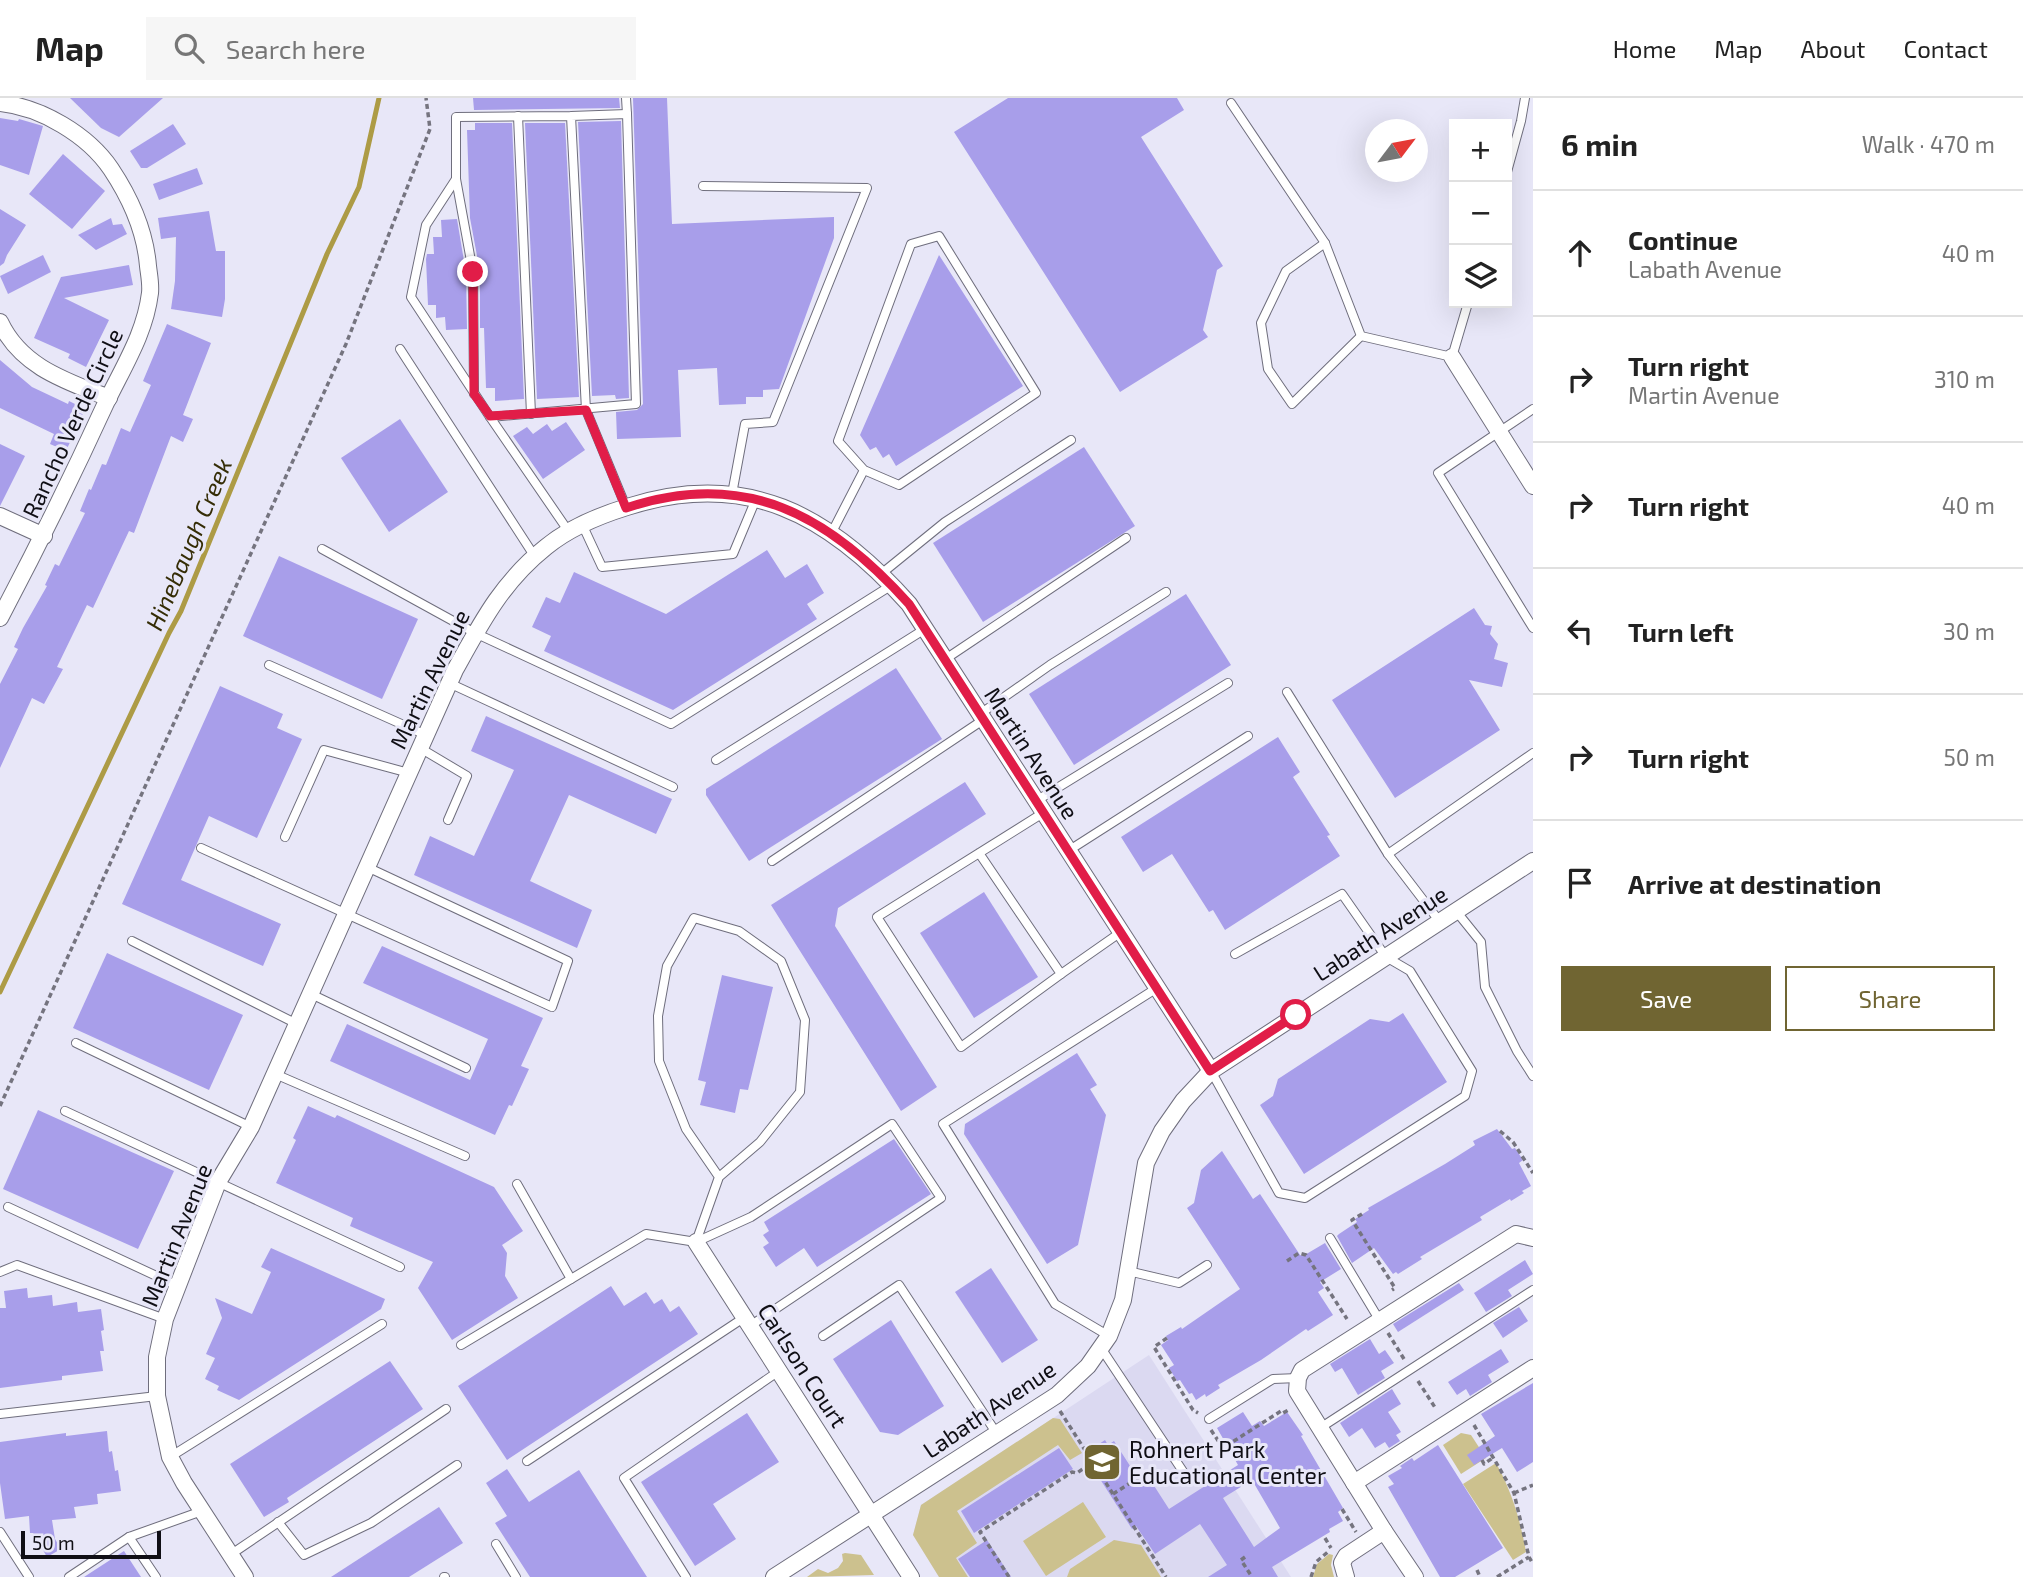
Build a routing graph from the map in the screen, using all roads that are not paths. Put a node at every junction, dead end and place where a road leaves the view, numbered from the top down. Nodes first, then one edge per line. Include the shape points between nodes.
1 (626, 98) edge
2 (1525, 98) edge
3 (0, 103) edge
4 (1231, 103) dead end
5 (627, 114) junction
6 (519, 116) junction
7 (571, 116) junction
8 (1512, 154) edge
9 (456, 179) junction
10 (703, 186) dead end
11 (1325, 243) junction
12 (1467, 308) edge
13 (0, 322) edge
14 (1361, 336) junction
15 (400, 349) dead end
16 (1452, 357) junction
17 (474, 394) junction
18 (108, 398) junction
19 (1533, 409) edge
20 (586, 410) junction
21 (531, 414) junction
22 (490, 416) junction
23 (1499, 433) junction
24 (1071, 440) dead end
25 (863, 470) junction
26 (1533, 486) edge
27 (733, 494) junction
28 (756, 499) junction
29 (626, 508) junction
30 (0, 516) edge
31 (575, 528) junction
32 (831, 534) junction
33 (44, 536) junction
34 (1126, 538) dead end
35 (322, 549) dead end
36 (535, 557) junction
37 (886, 579) junction
38 (1166, 592) dead end
39 (0, 618) edge
40 (1533, 628) edge
41 (925, 629) junction
42 (475, 632) junction
43 (944, 660) junction
44 (268, 666) dead end
45 (449, 683) junction
46 (1228, 683) dead end
47 (1287, 692) dead end
48 (982, 717) junction
49 (1248, 736) dead end
50 (423, 742) junction
51 (1533, 753) edge
52 (716, 760) dead end
53 (409, 773) junction
54 (673, 787) dead end
55 (1040, 807) junction
56 (448, 820) dead end
57 (285, 837) dead end
58 (201, 848) dead end
59 (1069, 851) junction
60 (979, 853) junction
61 (1388, 854) junction
62 (772, 861) dead end
63 (1533, 861) edge
64 (367, 867) junction
65 (1456, 911) junction
66 (347, 913) junction
67 (1440, 922) junction
68 (1121, 932) junction
69 (132, 942) dead end
70 (1235, 954) dead end
71 (1386, 957) junction
72 (1061, 974) junction
73 (1157, 988) junction
74 (311, 994) junction
75 (297, 1024) junction
76 (76, 1043) dead end
77 (466, 1068) dead end
78 (1210, 1071) junction
79 (275, 1074) junction
80 (1533, 1076) edge
81 (65, 1111) dead end
82 (251, 1127) junction
83 (465, 1156) dead end
84 (719, 1177) junction
85 (218, 1182) junction
86 (516, 1184) dead end
87 (8, 1207) dead end
88 (1330, 1238) dead end
89 (1533, 1238) edge
90 (696, 1242) junction
91 (1207, 1265) dead end
92 (400, 1267) dead end
93 (1128, 1271) junction
94 (0, 1272) edge
95 (571, 1279) junction
96 (178, 1286) junction
97 (1533, 1290) edge
98 (166, 1320) junction
99 (748, 1321) junction
100 (1380, 1321) junction
101 (382, 1324) dead end
102 (822, 1336) dead end
103 (1105, 1342) junction
104 (461, 1345) dead end
105 (1533, 1368) edge
106 (779, 1371) junction
107 (1298, 1378) junction
108 (157, 1396) junction
109 (446, 1409) dead end
110 (0, 1414) edge
111 (1207, 1421) road end
112 (1321, 1428) junction
113 (997, 1434) junction
114 (170, 1457) junction
115 (527, 1461) dead end
116 (457, 1465) dead end
117 (1186, 1476) dead end
118 (1354, 1483) junction
119 (202, 1511) junction
120 (871, 1513) junction
121 (278, 1522) junction
122 (1384, 1531) junction
123 (0, 1532) edge
124 (129, 1537) junction
125 (496, 1544) dead end
126 (230, 1555) junction
127 (29, 1577) edge
128 (69, 1577) edge
129 (156, 1577) edge
130 (244, 1577) edge
131 (516, 1577) edge
132 (686, 1577) edge
133 (774, 1577) edge
134 (911, 1577) edge
135 (1346, 1577) edge
136 (1415, 1577) edge

1 - 5 lane
2 - 8 lane
3 - 18 street, Rancho Verde Circle via 47,117 84,140 106,162 137,215 151,290 141,336
4 - 11 lane
5 - 7 lane
5 - 20 lane via 636,404
6 - 7 lane
6 - 9 lane via 456,117
6 - 21 lane
7 - 20 lane
9 - 17 lane via 473,272
9 - 17 lane via 426,225 411,297
10 - 27 lane via 867,188 773,422 745,424
11 - 14 lane
11 - 14 lane via 1286,271 1261,323 1268,369 1292,404
12 - 16 lane
13 - 18 street via 23,355 52,376
14 - 16 lane
15 - 36 lane
16 - 23 street
17 - 22 lane
18 - 33 street, Rancho Verde Circle
19 - 23 lane
20 - 21 lane
20 - 29 lane
21 - 22 lane
22 - 31 lane
23 - 26 street
23 - 40 lane via 1438,473
24 - 37 lane via 945,522
25 - 25 lane via 899,485 1036,393 939,236 911,244 838,441
25 - 32 lane
27 - 28 street, Martin Avenue
27 - 29 street, Martin Avenue via 697,492
28 - 31 lane via 733,554 602,567
28 - 32 street, Martin Avenue via 799,514
29 - 31 street, Martin Avenue
30 - 33 street
31 - 36 street, Martin Avenue
32 - 37 street, Martin Avenue
33 - 39 street, Rancho Verde Circle
34 - 43 lane
35 - 42 lane
36 - 42 street, Martin Avenue via 487,610
37 - 41 street, Martin Avenue
37 - 42 lane via 670,724
38 - 48 lane via 1050,665
41 - 43 street, Martin Avenue
41 - 52 lane
42 - 45 street, Martin Avenue
43 - 48 street, Martin Avenue
44 - 50 lane
45 - 50 street, Martin Avenue
45 - 54 lane
46 - 55 lane
47 - 61 lane
48 - 55 street, Martin Avenue
48 - 62 lane
49 - 59 lane
50 - 53 street, Martin Avenue
50 - 56 lane via 467,776
51 - 61 lane
53 - 57 lane via 324,750
53 - 64 street, Martin Avenue
55 - 59 street, Martin Avenue
55 - 60 lane
58 - 66 lane
59 - 68 street, Martin Avenue
60 - 72 lane
60 - 72 lane via 877,917 961,1047
61 - 67 lane
63 - 65 street, Labath Avenue
64 - 66 street, Martin Avenue
64 - 66 lane via 568,961 552,1007
65 - 67 street, Labath Avenue
65 - 80 lane via 1481,942 1485,987
66 - 74 street, Martin Avenue
67 - 71 street, Labath Avenue
68 - 72 lane
68 - 73 street, Martin Avenue
69 - 75 lane
70 - 71 lane via 1342,894
71 - 78 street, Labath Avenue
71 - 78 lane via 1410,971 1472,1071 1465,1096 1305,1198 1279,1193
73 - 78 street, Martin Avenue
73 - 103 lane via 943,1125 1055,1304
74 - 75 street, Martin Avenue
74 - 77 lane
75 - 79 street, Martin Avenue
76 - 82 lane
78 - 93 street, Labath Avenue via 1162,1131 1146,1163
79 - 82 street, Martin Avenue
79 - 83 lane
81 - 85 lane
82 - 85 street, Martin Avenue
84 - 84 lane via 760,1142 800,1092 805,1020 781,961 739,931 694,918 667,966 658,1016 659,1061 686,1129
84 - 90 lane
85 - 92 lane
85 - 96 street, Martin Avenue
86 - 95 lane
87 - 96 lane
88 - 100 lane
89 - 100 street via 1516,1234
90 - 95 lane via 646,1234
90 - 99 street, Carlson Court
90 - 99 lane via 751,1217 892,1124 941,1198
91 - 93 lane via 1180,1283
93 - 103 street, Labath Avenue via 1123,1300
94 - 98 lane via 17,1265
95 - 104 lane
96 - 98 street, Martin Avenue
97 - 112 lane
98 - 108 street, Martin Avenue via 157,1357
99 - 106 street, Carlson Court
99 - 115 lane
100 - 107 street via 1302,1370
101 - 114 lane
102 - 113 lane via 899,1285
103 - 113 street, Labath Avenue via 1088,1366 1057,1395
103 - 117 lane
105 - 118 street
106 - 120 street, Carlson Court
106 - 132 lane via 624,1478
107 - 111 lane via 1273,1379
107 - 112 street via 1297,1391
108 - 110 lane
108 - 114 street, Martin Avenue
109 - 121 lane
112 - 118 street
113 - 120 street, Labath Avenue
114 - 119 street, Martin Avenue
116 - 121 lane via 372,1523 304,1555
118 - 122 street
119 - 124 lane
119 - 126 street, Martin Avenue
120 - 133 street, Labath Avenue
120 - 134 street, Carlson Court
121 - 126 lane
122 - 135 street via 1346,1556 1342,1563
122 - 136 street
123 - 127 lane
124 - 128 lane
124 - 129 lane
125 - 131 lane
126 - 130 street, Martin Avenue

